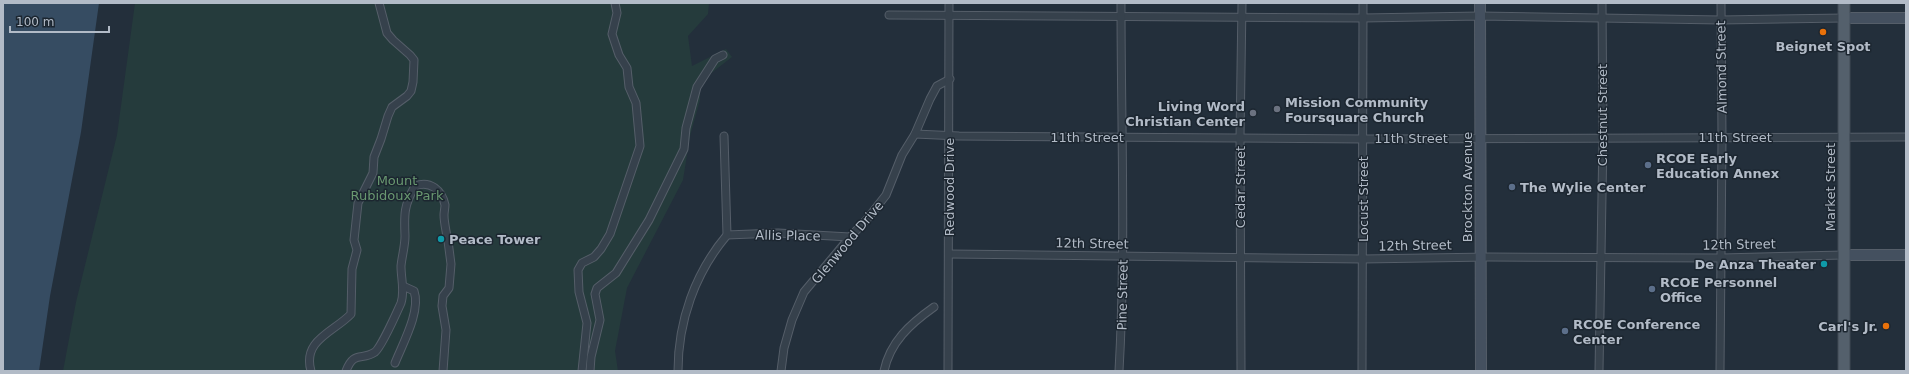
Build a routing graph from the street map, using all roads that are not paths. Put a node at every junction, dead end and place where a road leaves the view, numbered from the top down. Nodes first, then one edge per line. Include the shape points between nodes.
1 (378, 3) edge
2 (615, 3) edge
3 (949, 3) edge
4 (1121, 3) edge
5 (1242, 3) edge
6 (1363, 3) edge
7 (1480, 3) edge
8 (1602, 3) edge
9 (1721, 3) edge
10 (1844, 3) edge
11 (889, 15) dead end
12 (1480, 16) junction
13 (949, 17) junction
14 (1121, 17) junction
15 (1242, 18) junction
16 (1363, 18) junction
17 (1844, 18) junction
18 (1906, 18) edge
19 (1603, 19) junction
20 (1721, 20) junction
21 (723, 55) dead end
22 (950, 79) junction
23 (915, 134) junction
24 (724, 136) dead end
25 (948, 136) junction
26 (1240, 136) junction
27 (1122, 137) junction
28 (1603, 137) junction
29 (1844, 137) junction
30 (1906, 137) edge
31 (1364, 138) junction
32 (1480, 138) junction
33 (1722, 138) junction
34 (727, 235) junction
35 (850, 237) junction
36 (949, 254) junction
37 (1844, 255) junction
38 (1906, 255) edge
39 (1123, 257) junction
40 (1241, 257) junction
41 (1480, 257) junction
42 (1600, 257) junction
43 (1722, 258) junction
44 (1363, 259) junction
45 (403, 286) junction
46 (934, 307) dead end
47 (395, 363) dead end
48 (311, 371) edge
49 (346, 371) edge
50 (443, 371) edge
51 (582, 371) edge
52 (590, 371) edge
53 (678, 371) edge
54 (781, 371) edge
55 (884, 371) edge
56 (948, 371) edge
57 (1119, 371) edge
58 (1241, 371) edge
59 (1362, 371) edge
60 (1481, 371) edge
61 (1599, 371) edge
62 (1720, 371) edge
63 (1844, 371) edge

1 - 48 street via 387,33 414,60 413,82 407,96 392,107 374,157 373,173 358,203 351,314 344,322 324,334 313,347 309,356
2 - 51 street via 617,13 612,34 619,55 627,68 629,87 636,103 640,146 610,234 594,257 582,263 578,270 579,292 587,323
3 - 13 street, Redwood Drive
4 - 14 street, Pine Street
5 - 15 street, Cedar Street
6 - 16 street, Locust Street
7 - 12 main road, Brockton Avenue
8 - 19 street, Chestnut Street
9 - 20 street, Almond Street
10 - 17 main road, Market Street
11 - 13 street
12 - 16 street
12 - 19 street
12 - 32 main road, Brockton Avenue
13 - 14 street
13 - 22 street, Redwood Drive
14 - 15 street
14 - 27 street, Pine Street
15 - 16 street
15 - 26 street, Cedar Street
16 - 31 street, Locust Street
17 - 18 main road
17 - 20 street
17 - 29 main road, Market Street
19 - 20 street
19 - 28 street, Chestnut Street
20 - 33 street, Almond Street
21 - 52 street via 714,59 697,87 686,128 684,149 649,220 616,273 597,288 595,294 600,320
22 - 23 street, Glenwood Drive via 937,86
22 - 25 street, Redwood Drive
23 - 25 street, 11th Street
23 - 35 street, Glenwood Drive via 902,155 886,195
24 - 34 street
25 - 27 street, 11th Street
25 - 36 street, Redwood Drive
26 - 27 street, 11th Street
26 - 31 street, 11th Street
26 - 40 street, Cedar Street
27 - 39 street, Pine Street
28 - 32 street, 11th Street
28 - 33 street, 11th Street
28 - 42 street, Chestnut Street
29 - 30 street, 11th Street
29 - 33 street, 11th Street
29 - 37 main road, Market Street
31 - 32 street, 11th Street
31 - 44 street, Locust Street
32 - 41 main road, Brockton Avenue
33 - 43 street, Almond Street
34 - 35 street, Allis Place via 778,233
34 - 53 street via 712,253 698,277 684,316
35 - 54 street, Glenwood Drive via 804,292 792,320
36 - 39 street, 12th Street
36 - 56 street, Redwood Drive
37 - 38 main road, 12th Street
37 - 43 street, 12th Street
37 - 63 main road, Market Street
39 - 40 street, 12th Street
39 - 57 street, Pine Street
40 - 44 street, 12th Street
40 - 58 street, Cedar Street
41 - 42 street, 12th Street
41 - 44 street, 12th Street
41 - 60 main road, Brockton Avenue
42 - 43 street, 12th Street
42 - 61 street, Chestnut Street
43 - 62 street, Almond Street
44 - 59 street, Locust Street
45 - 47 street via 414,290 416,309
45 - 49 street via 401,303 380,344 374,352 357,356 350,362
45 - 50 street via 401,268 405,207 415,186 423,183 433,185 445,206 450,264 449,288 443,296 442,306 446,330
46 - 55 street via 903,331 895,342

